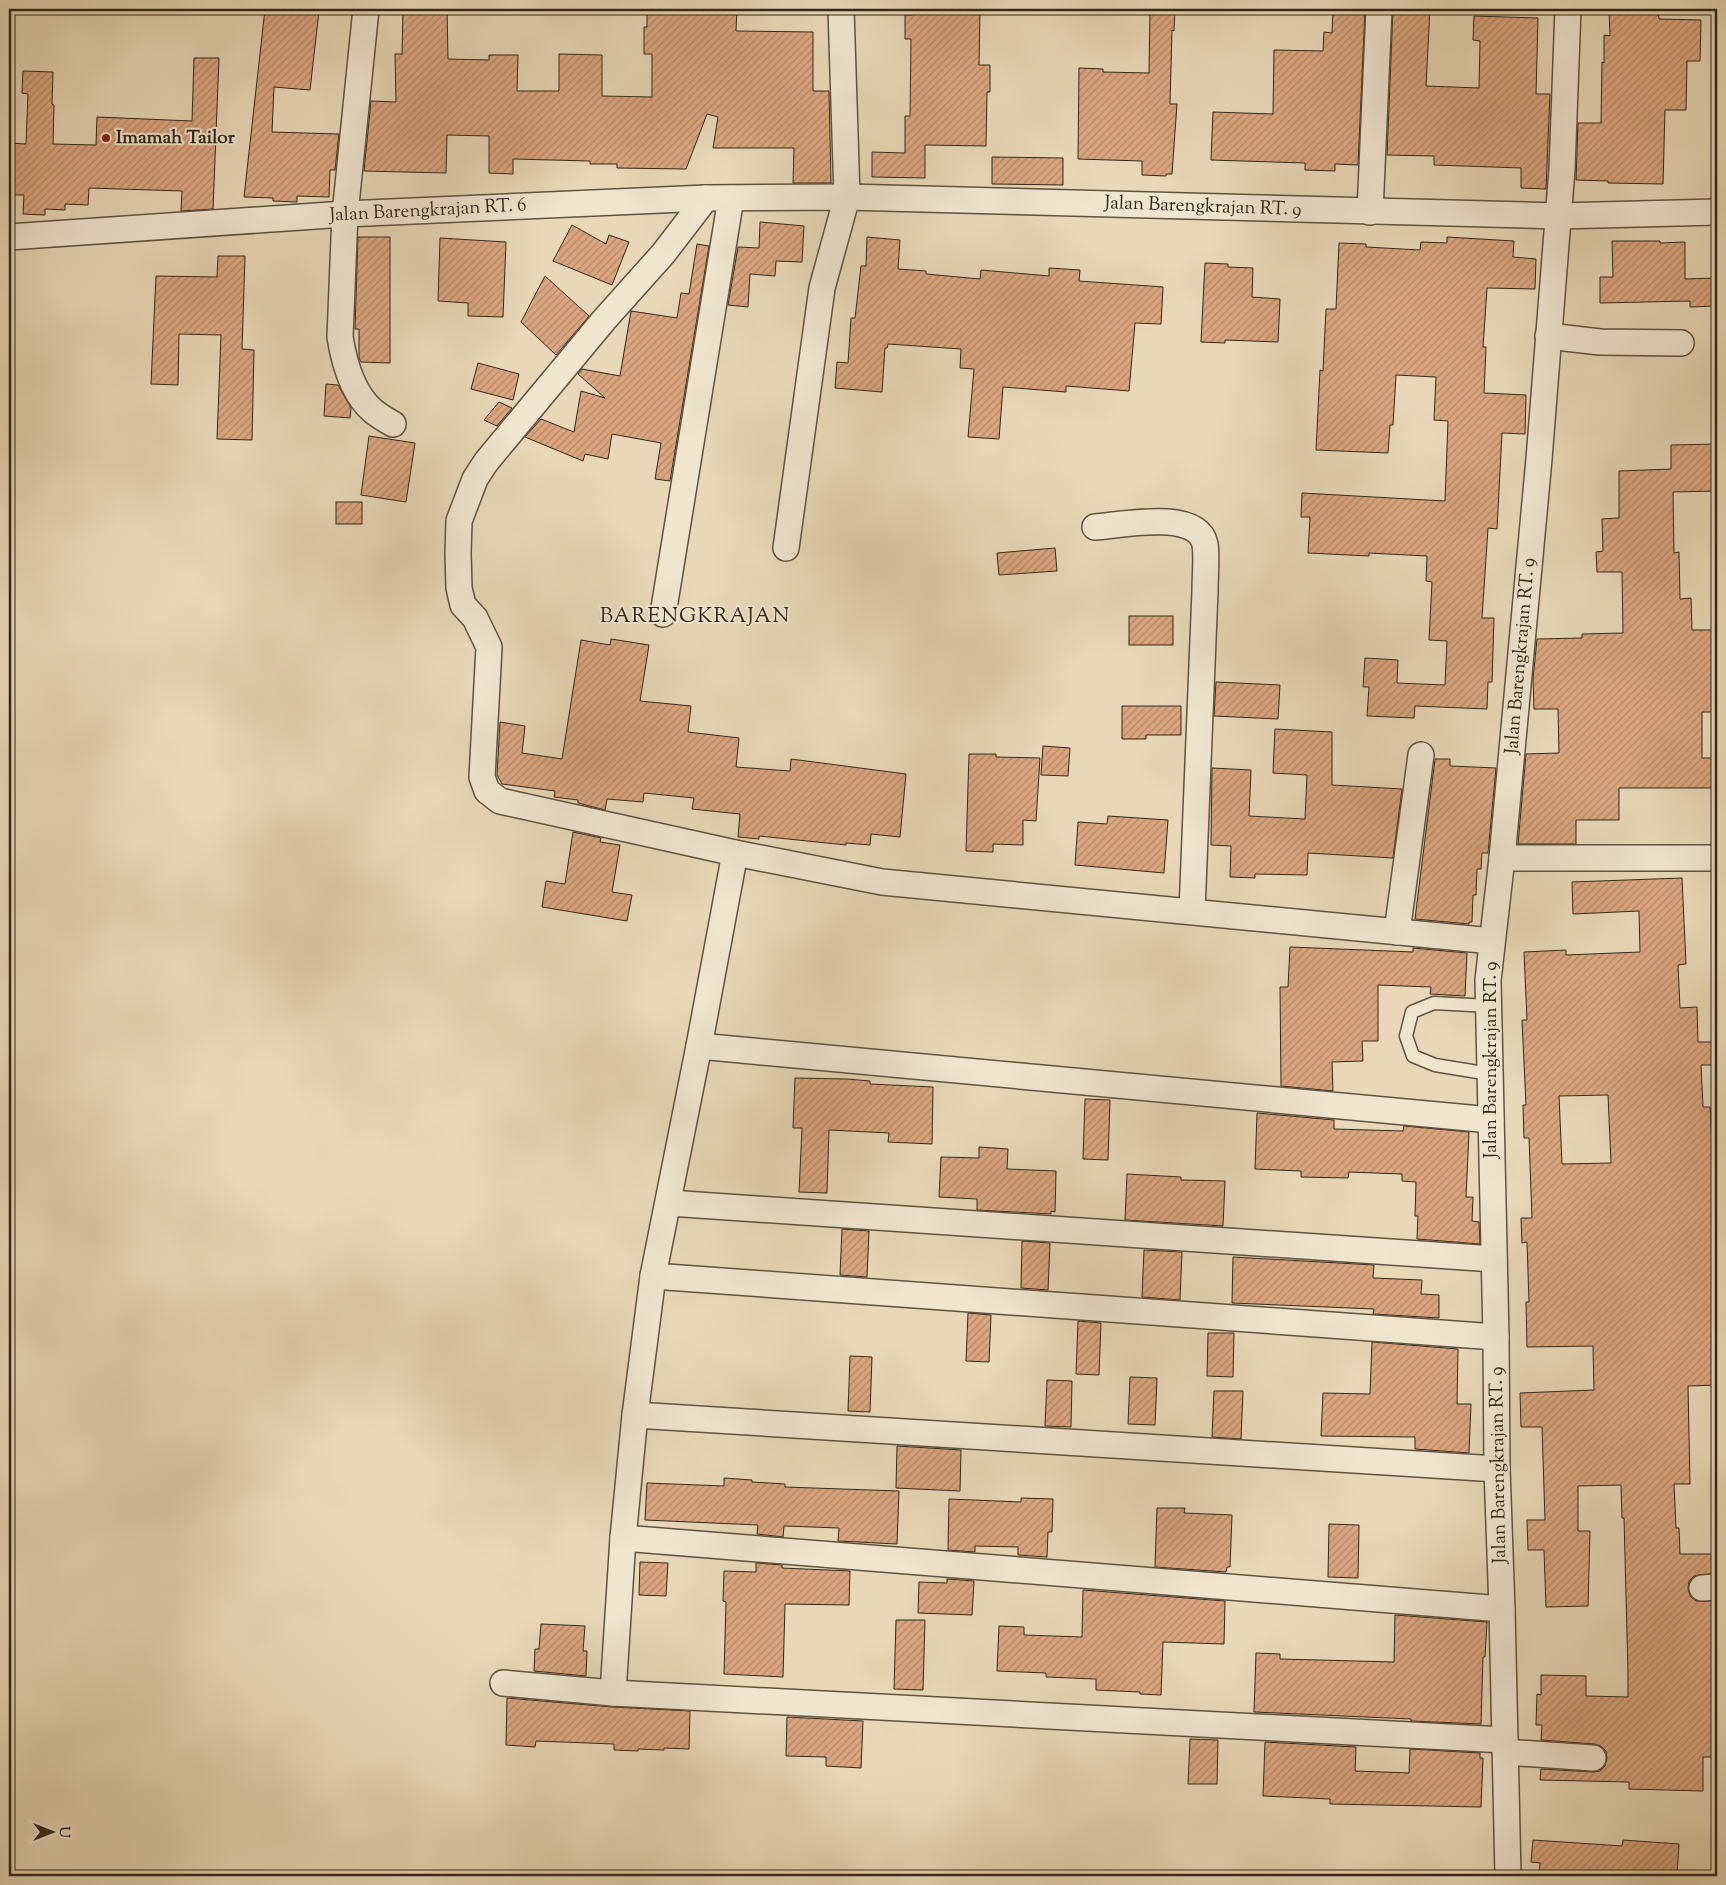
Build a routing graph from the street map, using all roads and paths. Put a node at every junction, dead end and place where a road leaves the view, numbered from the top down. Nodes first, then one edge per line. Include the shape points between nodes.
1 (366, 9) edge
2 (841, 9) edge
3 (1379, 9) edge
4 (1568, 9) edge
5 (847, 197) junction
6 (706, 198) junction
7 (731, 198) junction
8 (1370, 212) junction
9 (1717, 212) edge
10 (345, 214) junction
11 (1559, 216) junction
12 (9, 237) edge
13 (1548, 336) junction
14 (1681, 343) dead end
15 (393, 424) dead end
16 (1095, 527) dead end
17 (786, 548) dead end
18 (663, 614) dead end
19 (1421, 755) dead end
20 (735, 853) junction
21 (1502, 858) junction
22 (1717, 858) edge
23 (1192, 911) junction
24 (1397, 932) junction
25 (1492, 941) junction
26 (1489, 1006) junction
27 (699, 1046) junction
28 (1490, 1074) junction
29 (1491, 1120) junction
30 (668, 1203) junction
31 (1494, 1259) junction
32 (652, 1276) junction
33 (1496, 1337) junction
34 (635, 1414) junction
35 (1497, 1470) junction
36 (623, 1538) junction
37 (1502, 1608) junction
38 (503, 1682) dead end
39 (614, 1693) junction
40 (1506, 1746) junction
41 (1593, 1758) dead end
42 (1508, 1876) edge

1 - 10 street
2 - 5 street
3 - 8 street
4 - 11 street, Jalan Barengkrajan RT. 9
5 - 7 street, Jalan Barengkrajan RT. 6
5 - 8 street, Jalan Barengkrajan RT. 9
5 - 17 street via 822,288
6 - 7 street, Jalan Barengkrajan RT. 6
6 - 10 street, Jalan Barengkrajan RT. 6
6 - 20 street via 475,479 460,521 459,588 463,605 476,618 489,647 482,777 487,791 500,800
7 - 18 street
8 - 11 street, Jalan Barengkrajan RT. 9
9 - 11 street, Jalan Barengkrajan RT. 9
10 - 12 street, Jalan Barengkrajan RT. 6
10 - 15 street via 340,337 343,354 359,395 372,411
11 - 13 street, Jalan Barengkrajan RT. 9
13 - 14 street via 1600,342
13 - 21 street, Jalan Barengkrajan RT. 9
16 - 23 street via 1171,521 1194,527 1205,543
19 - 24 street
20 - 23 street via 882,882
20 - 27 street
21 - 22 street
21 - 25 street, Jalan Barengkrajan RT. 9
23 - 24 street
24 - 25 street
25 - 26 street, Jalan Barengkrajan RT. 9
26 - 28 street, Jalan Barengkrajan RT. 9
26 - 28 lane via 1434,1002 1412,1012 1406,1036 1413,1056 1435,1065
27 - 29 street
27 - 30 street
28 - 29 street, Jalan Barengkrajan RT. 9
29 - 31 street, Jalan Barengkrajan RT. 9
30 - 31 street
30 - 32 street
31 - 33 street, Jalan Barengkrajan RT. 9
32 - 33 street
32 - 34 street
33 - 35 street, Jalan Barengkrajan RT. 9
34 - 35 street
34 - 36 street
35 - 37 street, Jalan Barengkrajan RT. 9
36 - 37 street
36 - 39 street
37 - 40 street, Jalan Barengkrajan RT. 9
38 - 39 street
39 - 40 street
40 - 41 street
40 - 42 street, Jalan Barengkrajan RT. 9

